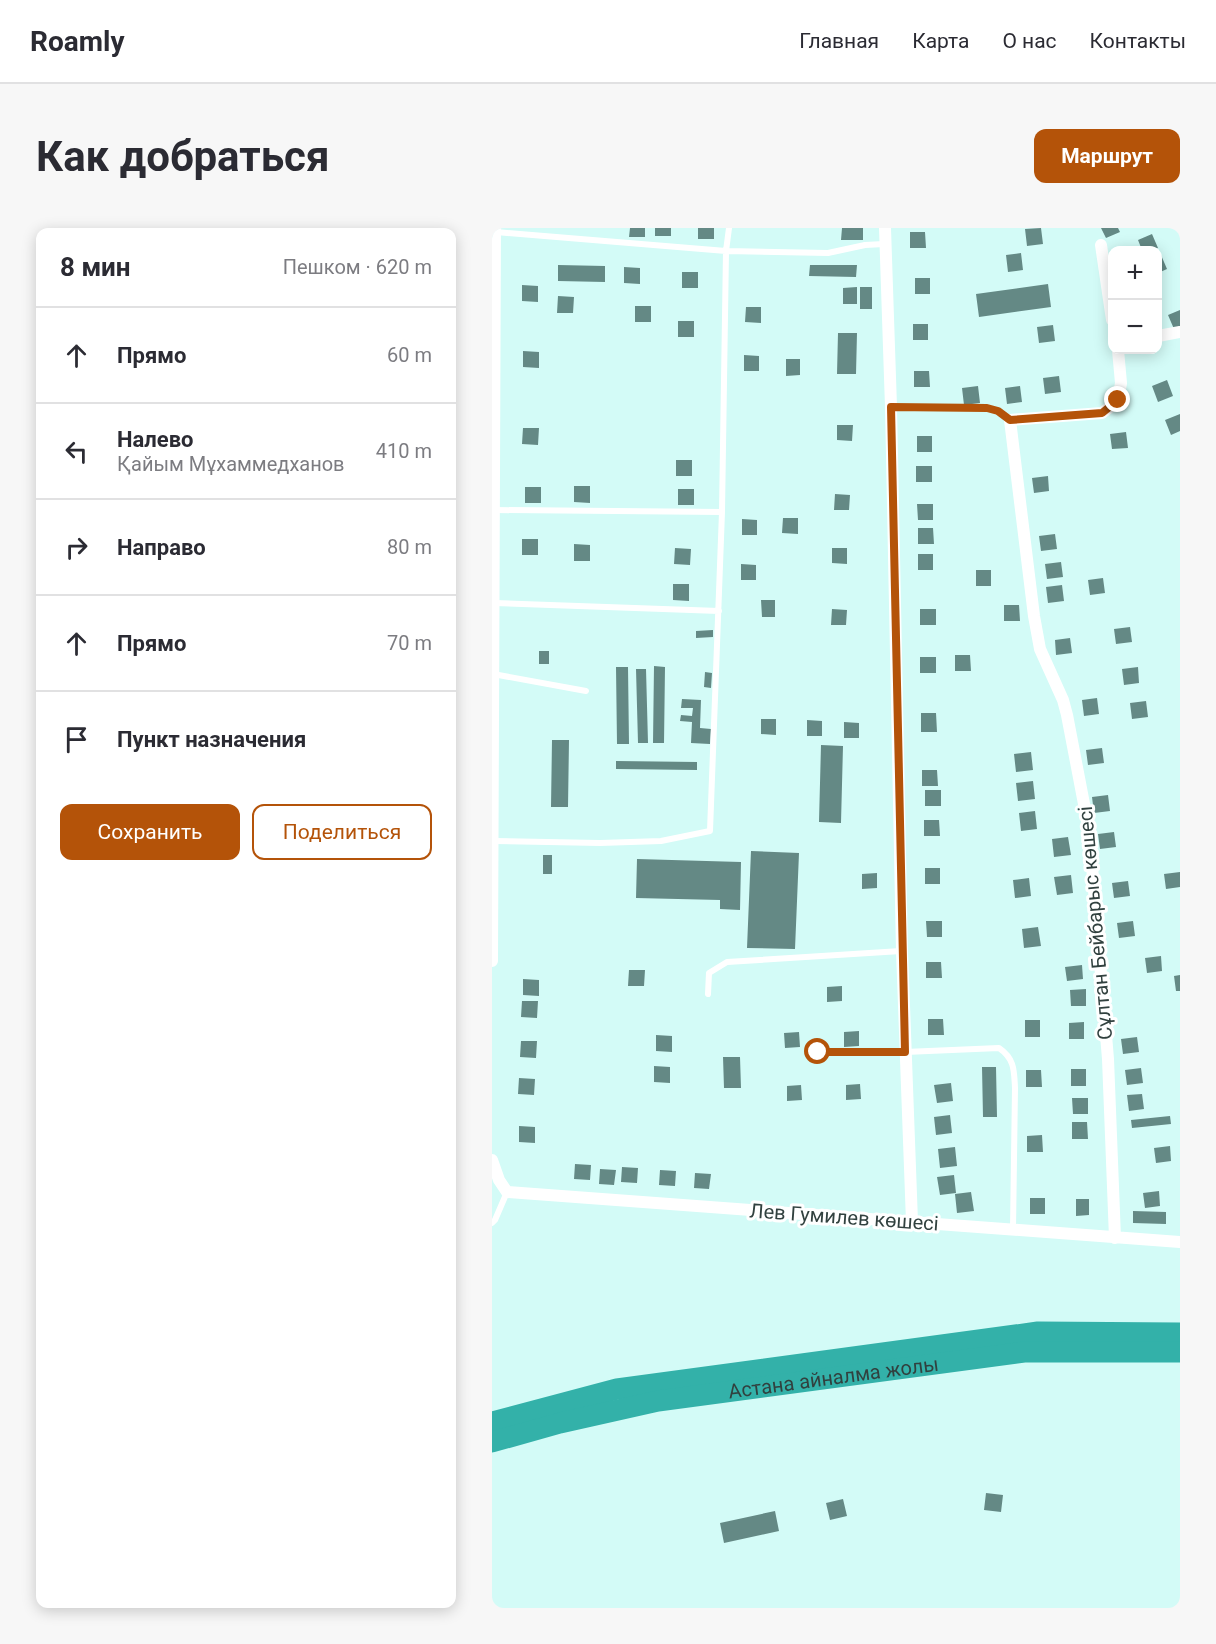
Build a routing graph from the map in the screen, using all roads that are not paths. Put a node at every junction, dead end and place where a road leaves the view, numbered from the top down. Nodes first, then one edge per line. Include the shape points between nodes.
1 (729, 228) edge
2 (885, 228) edge
3 (494, 230) edge
4 (884, 244) junction
5 (1101, 245) dead end
6 (726, 251) junction
7 (1110, 300) edge
8 (1180, 332) edge
9 (1162, 335) edge
10 (1118, 354) edge
11 (891, 407) junction
12 (1010, 420) junction
13 (493, 454) edge
14 (494, 510) junction
15 (722, 512) junction
16 (493, 585) edge
17 (494, 603) junction
18 (719, 611) junction
19 (493, 674) edge
20 (586, 691) dead end
21 (494, 841) junction
22 (902, 951) junction
23 (492, 961) edge
24 (708, 994) dead end
25 (818, 1052) dead end
26 (905, 1052) junction
27 (492, 1160) edge
28 (507, 1192) junction
29 (912, 1222) junction
30 (492, 1223) edge
31 (1013, 1230) junction
32 (1115, 1238) junction
33 (1180, 1242) edge
34 (1180, 1333) edge
35 (1180, 1352) edge
36 (492, 1422) edge
37 (492, 1442) edge

1 - 6 lane
2 - 4 street
3 - 6 lane
3 - 13 street
4 - 6 lane via 828,253
4 - 11 street
5 - 7 street
6 - 15 lane
8 - 9 street
10 - 12 street via 1118,400 1102,413
11 - 12 lane via 987,408
11 - 22 street
12 - 32 street, Сұлтан Бейбарыс көшесі via 1040,649 1063,700 1089,830 1108,1059
13 - 14 street
14 - 15 lane
14 - 16 street
15 - 18 lane
16 - 17 street
17 - 18 lane
17 - 19 street
18 - 21 lane via 710,831 661,841
19 - 20 lane
19 - 21 street
21 - 23 street
22 - 24 lane via 727,962 709,974
22 - 26 street
25 - 26 lane
26 - 29 street
26 - 31 lane via 999,1048 1009,1055 1015,1088
27 - 28 street
28 - 29 street, Лев Гумилев көшесі
28 - 30 lane
29 - 31 street, Лев Гумилев көшесі
31 - 32 street, Лев Гумилев көшесі
32 - 33 street, Лев Гумилев көшесі
34 - 36 highway, Астана айналма жолы via 1027,1334 617,1389
35 - 37 highway, Астана айналма жолы via 1024,1352 658,1401

